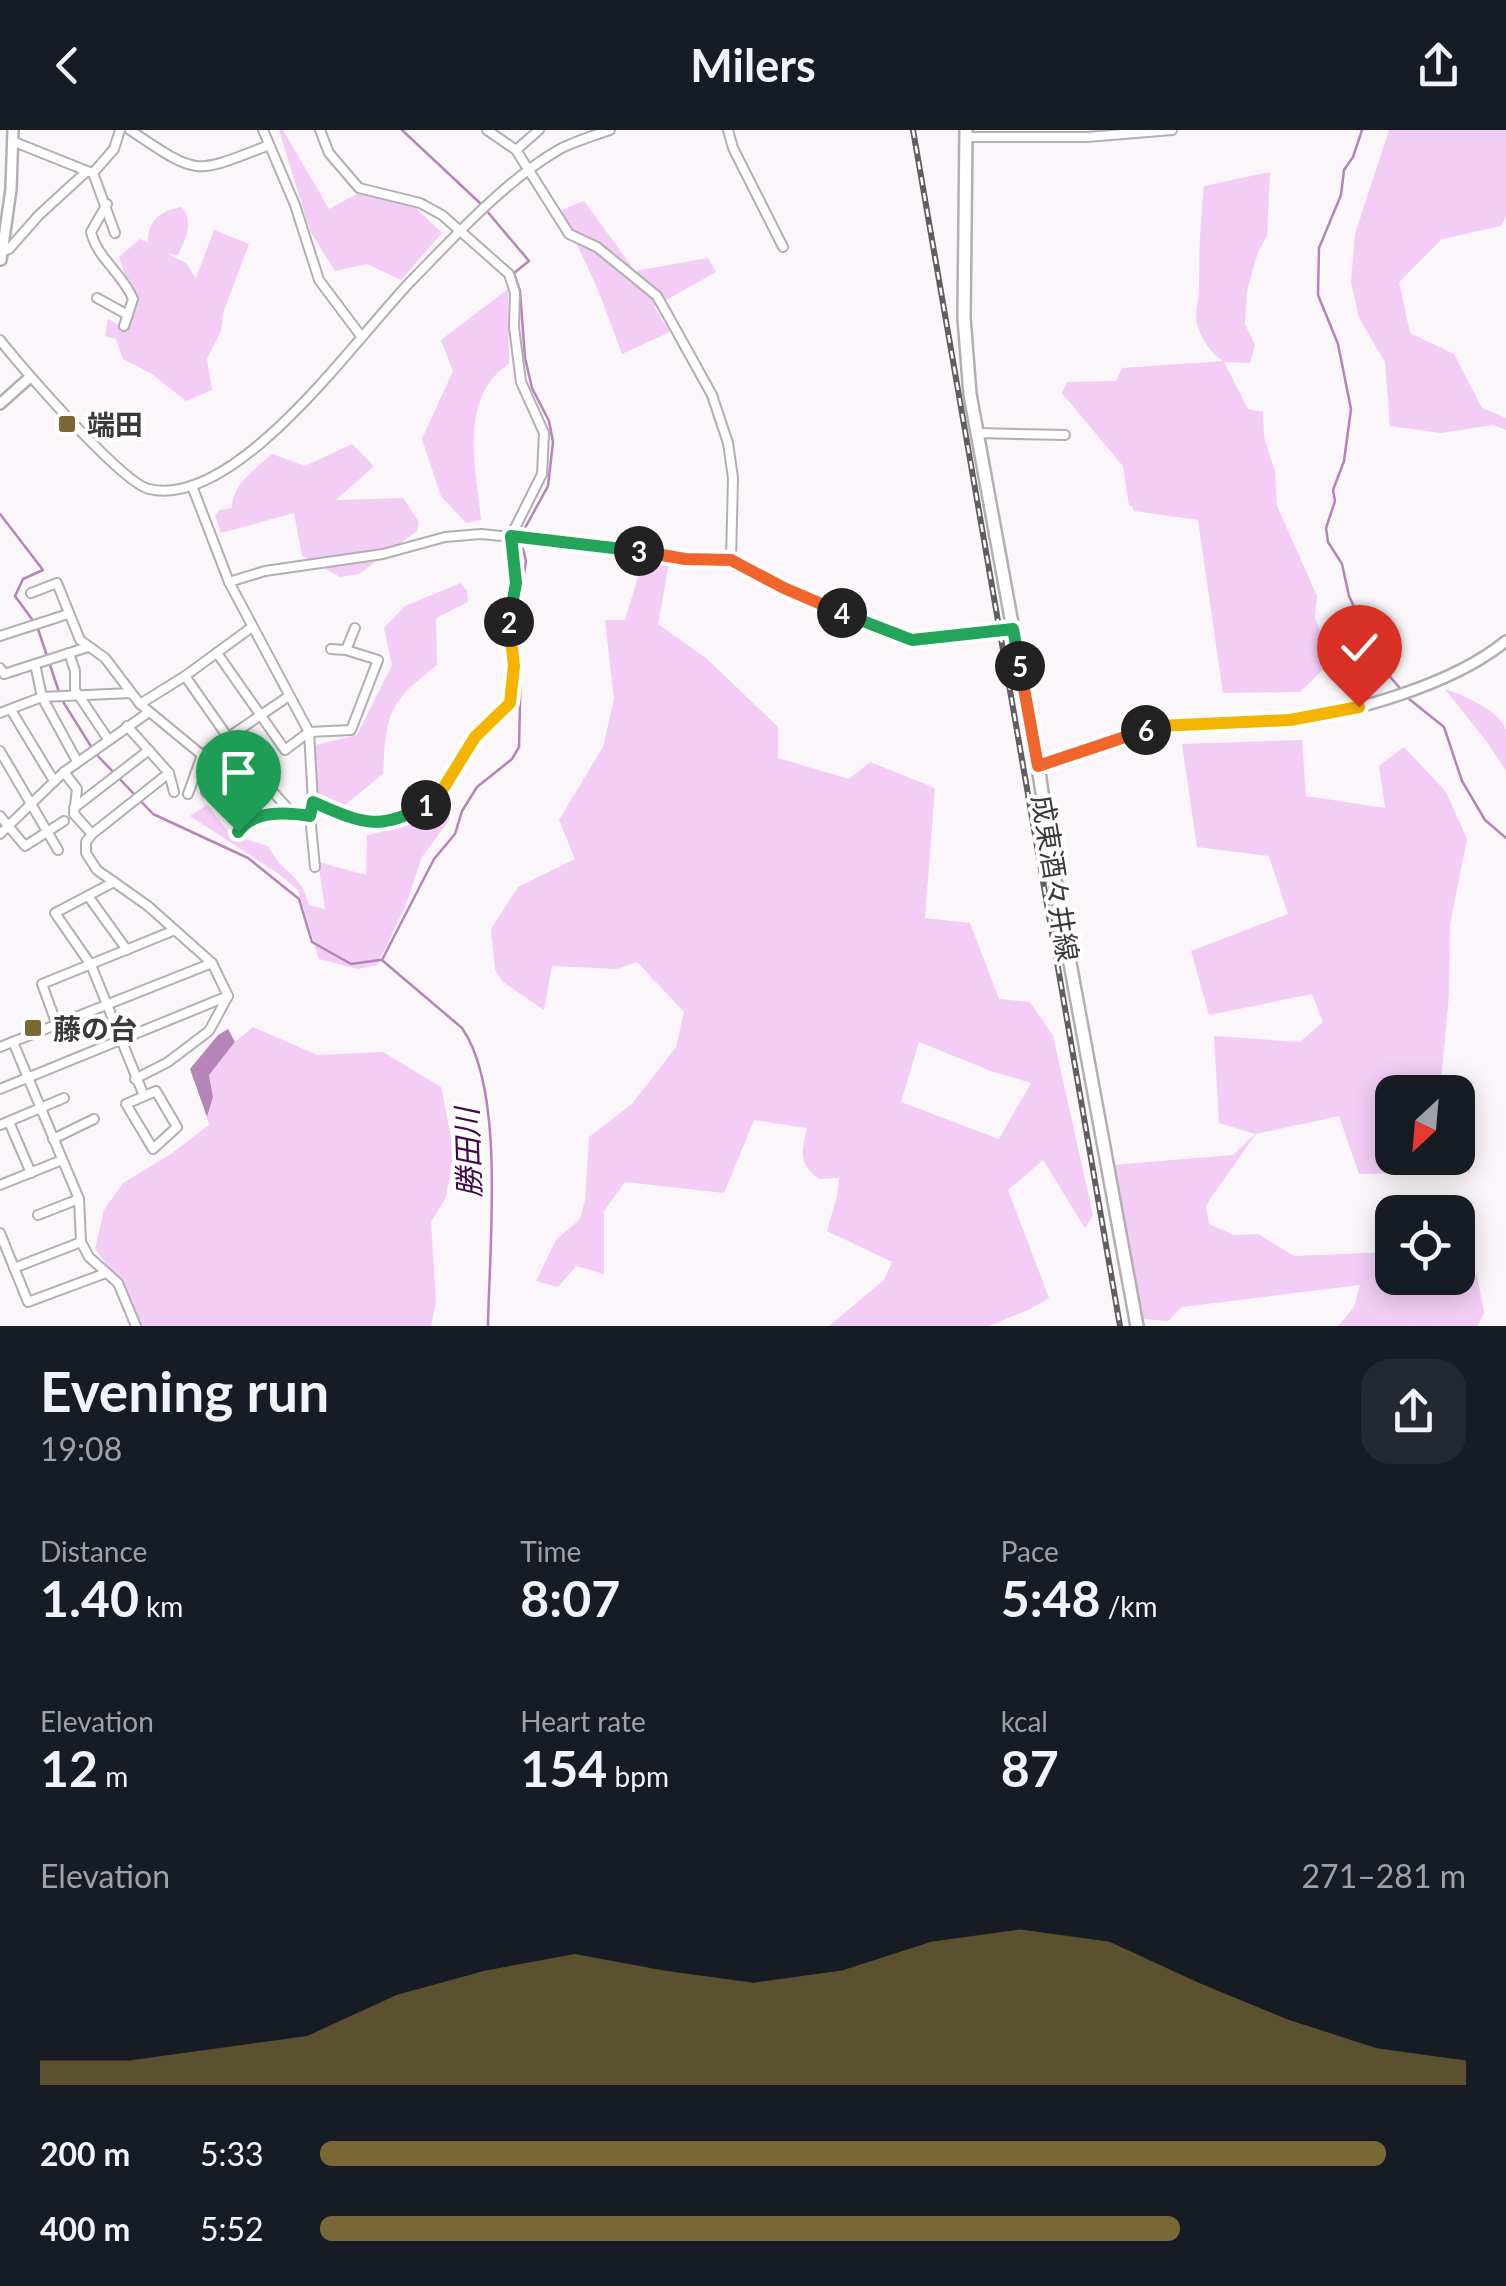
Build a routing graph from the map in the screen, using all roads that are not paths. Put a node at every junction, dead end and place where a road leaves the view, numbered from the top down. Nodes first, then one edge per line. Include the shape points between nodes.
1 (120, 130) edge
2 (130, 130) edge
3 (263, 130) edge
4 (320, 130) edge
5 (487, 130) edge
6 (539, 130) edge
7 (610, 130) edge
8 (728, 130) edge
9 (1172, 130) edge
10 (1138, 132) edge
11 (966, 133) edge
12 (1087, 134) edge
13 (13, 136) edge
14 (268, 145) junction
15 (516, 150) junction
16 (531, 170) junction
17 (90, 172) junction
18 (107, 204) junction
19 (462, 230) junction
20 (115, 234) dead end
21 (783, 247) dead end
22 (1, 258) edge
23 (97, 298) dead end
24 (128, 315) junction
25 (124, 326) dead end
26 (361, 336) junction
27 (0, 340) edge
28 (29, 378) junction
29 (0, 404) edge
30 (977, 433) junction
31 (1065, 435) dead end
32 (192, 486) junction
33 (511, 536) junction
34 (731, 560) junction
35 (229, 582) junction
36 (32, 593) dead end
37 (68, 614) junction
38 (252, 627) junction
39 (355, 628) dead end
40 (1013, 629) junction
41 (0, 636) edge
42 (1506, 641) edge
43 (88, 647) junction
44 (331, 649) dead end
45 (346, 650) junction
46 (70, 653) junction
47 (217, 653) junction
48 (35, 664) junction
49 (0, 668) edge
50 (185, 676) junction
51 (131, 692) junction
52 (78, 695) junction
53 (289, 696) junction
54 (42, 697) junction
55 (140, 704) junction
56 (11, 710) junction
57 (149, 712) junction
58 (0, 713) edge
59 (260, 715) junction
60 (127, 726) junction
61 (309, 732) junction
62 (227, 736) junction
63 (108, 740) junction
64 (0, 750) edge
65 (149, 750) junction
66 (202, 755) junction
67 (77, 761) junction
68 (1038, 766) junction
69 (64, 772) junction
70 (169, 772) junction
71 (54, 781) junction
72 (222, 781) junction
73 (174, 792) dead end
74 (206, 792) dead end
75 (188, 794) dead end
76 (32, 802) junction
77 (313, 802) junction
78 (74, 808) junction
79 (291, 812) junction
80 (0, 816) edge
81 (310, 816) junction
82 (255, 817) junction
83 (64, 821) dead end
84 (4, 831) edge
85 (48, 831) junction
86 (238, 832) dead end
87 (92, 834) junction
88 (58, 850) dead end
89 (315, 867) dead end
90 (114, 882) junction
91 (88, 896) junction
92 (175, 930) junction
93 (127, 950) junction
94 (212, 964) junction
95 (91, 965) junction
96 (228, 996) junction
97 (106, 1005) junction
98 (57, 1025) junction
99 (0, 1033) edge
100 (120, 1040) junction
101 (6, 1045) edge
102 (28, 1079) junction
103 (136, 1079) junction
104 (0, 1089) edge
105 (144, 1096) junction
106 (64, 1098) dead end
107 (40, 1109) junction
108 (94, 1119) dead end
109 (5, 1123) edge
110 (54, 1138) junction
111 (62, 1160) junction
112 (31, 1172) junction
113 (1, 1183) edge
114 (79, 1199) junction
115 (38, 1216) dead end
116 (0, 1234) edge
117 (80, 1242) junction
118 (14, 1268) junction
119 (106, 1273) junction
120 (136, 1326) edge
121 (1137, 1326) edge

1 - 17 street via 114,149
2 - 14 street via 202,169
3 - 14 street
4 - 19 street via 329,153 359,188 420,203
5 - 15 street
6 - 15 street
7 - 16 street via 565,146
8 - 21 street
9 - 10 street
10 - 12 street
11 - 12 street
11 - 30 main road, 成東酒々井線 via 964,318
13 - 17 street
13 - 22 street
14 - 26 street via 319,280
15 - 16 street
16 - 19 street
16 - 34 street via 569,234 657,296 712,395 733,478
17 - 18 street
17 - 22 street
18 - 20 street
18 - 24 street via 91,232 129,288
19 - 26 street
19 - 33 street via 509,274 522,382 544,433 542,474
23 - 24 street
24 - 25 street
26 - 32 street via 280,429
27 - 28 street
28 - 29 street
28 - 32 street via 135,483 159,490
30 - 31 street
30 - 40 main road, 成東酒々井線
32 - 35 street
33 - 34 street
33 - 35 street via 445,537
33 - 77 street via 516,583 508,626 510,703 475,737 441,792 419,810 383,824
34 - 40 street via 912,640
35 - 38 street
36 - 37 street via 57,583
37 - 41 street
37 - 43 street
38 - 47 street
38 - 53 street
39 - 45 street
40 - 68 main road, 成東酒々井線
42 - 68 street via 1458,672 1359,707 1290,720 1158,726
43 - 46 street
43 - 51 street
44 - 45 street
45 - 61 street via 378,660 350,730
46 - 48 street
46 - 52 street
47 - 50 street
47 - 59 street
48 - 49 street via 4,674
48 - 54 street
50 - 55 street
50 - 62 street
51 - 52 street
51 - 55 street
52 - 54 street
52 - 63 street
53 - 59 street
53 - 61 street
54 - 56 street
54 - 67 street
55 - 57 street
56 - 58 street
56 - 71 street
57 - 60 street
57 - 66 street
59 - 61 street via 285,750
59 - 62 street
60 - 63 street
60 - 65 street
61 - 77 street
62 - 66 street
63 - 67 street
64 - 76 street
65 - 70 street
65 - 78 street
66 - 75 street
67 - 69 street
68 - 121 main road, 成東酒々井線
69 - 71 street
69 - 78 street via 77,789
70 - 73 street
70 - 87 street
71 - 76 street
72 - 74 street
72 - 79 street via 248,763
72 - 82 street
76 - 84 street
76 - 85 street
77 - 81 street
78 - 87 street
79 - 81 street
79 - 82 street
80 - 84 street
81 - 89 street
82 - 86 street
83 - 85 street
84 - 85 street via 25,846
85 - 88 street
87 - 90 street via 86,853
90 - 91 street
90 - 92 street
91 - 93 street
91 - 95 street via 54,913
92 - 93 street
92 - 94 street
93 - 95 street
94 - 96 street
94 - 97 street
95 - 97 street
95 - 98 street via 42,984
96 - 100 street
96 - 103 street via 209,1031
97 - 98 street
97 - 100 street
98 - 101 street
99 - 101 street
100 - 102 street
100 - 103 street
101 - 102 street
102 - 104 street
102 - 107 street
103 - 105 street
105 - 105 street via 126,1104 153,1149 177,1127 156,1091
106 - 107 street
107 - 109 street
107 - 110 street
108 - 110 street
109 - 112 street
110 - 111 street
111 - 112 street
111 - 114 street
112 - 113 street
114 - 115 street
114 - 117 street
116 - 118 street
117 - 118 street
117 - 119 street
118 - 119 street via 28,1302
119 - 120 street via 118,1283

